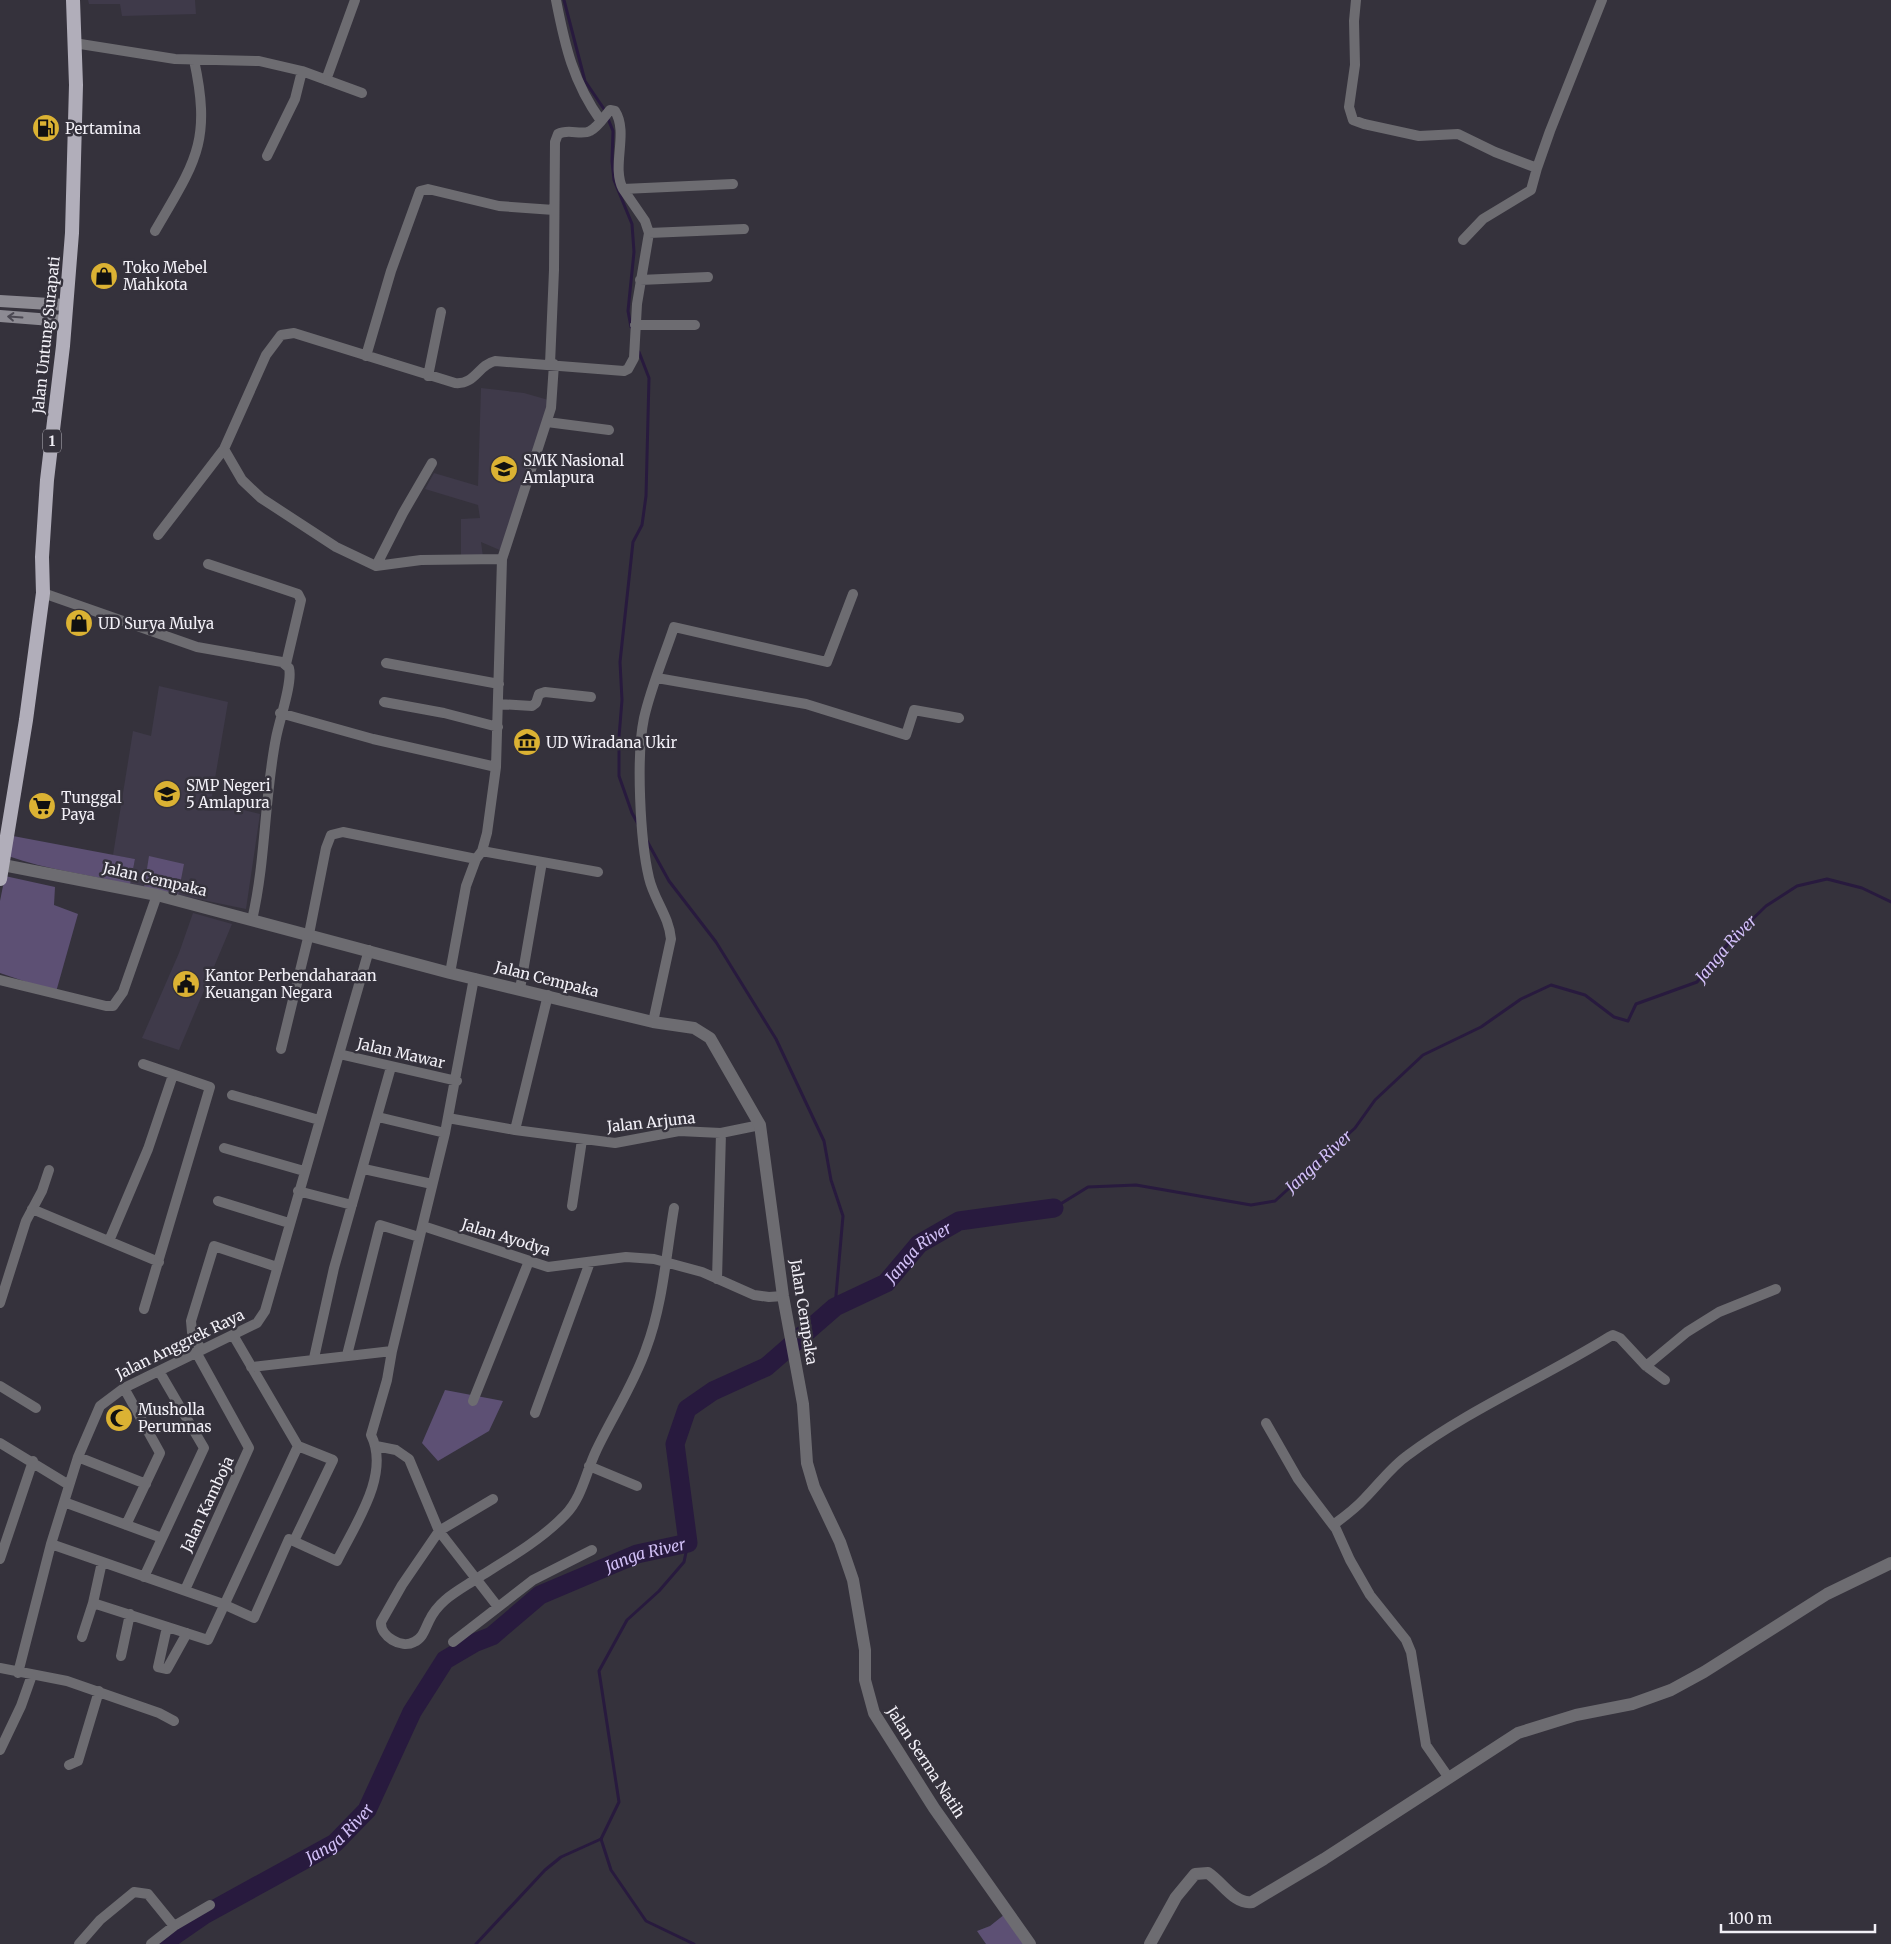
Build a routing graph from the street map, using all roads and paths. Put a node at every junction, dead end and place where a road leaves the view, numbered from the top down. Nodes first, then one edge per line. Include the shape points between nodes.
1 (73, 0) edge
2 (355, 0) edge
3 (556, 0) edge
4 (1356, 0) edge
5 (1602, 0) edge
6 (74, 43) junction
7 (194, 60) junction
8 (302, 71) junction
9 (326, 80) junction
10 (362, 93) dead end
11 (605, 116) junction
12 (267, 156) dead end
13 (1537, 168) junction
14 (732, 184) dead end
15 (623, 189) junction
16 (554, 210) junction
17 (744, 229) dead end
18 (155, 232) dead end
19 (649, 234) junction
20 (1463, 240) dead end
21 (708, 277) dead end
22 (640, 280) junction
23 (0, 301) edge
24 (66, 305) junction
25 (441, 312) dead end
26 (0, 316) edge
27 (64, 321) junction
28 (635, 325) junction
29 (696, 325) dead end
30 (366, 356) junction
31 (552, 364) junction
32 (428, 376) junction
33 (547, 422) junction
34 (609, 430) dead end
35 (224, 449) junction
36 (432, 463) dead end
37 (158, 535) dead end
38 (502, 559) junction
39 (208, 564) dead end
40 (376, 566) junction
41 (43, 593) junction
42 (853, 594) dead end
43 (386, 663) dead end
44 (286, 664) junction
45 (657, 678) junction
46 (499, 684) junction
47 (591, 698) dead end
48 (384, 702) dead end
49 (498, 704) junction
50 (280, 713) junction
51 (959, 718) dead end
52 (498, 727) junction
53 (496, 767) junction
54 (479, 855) junction
55 (542, 862) junction
56 (2, 864) edge
57 (598, 872) dead end
58 (0, 879) edge
59 (157, 895) junction
60 (252, 920) junction
61 (309, 934) junction
62 (368, 950) junction
63 (450, 973) junction
64 (474, 978) junction
65 (0, 980) edge
66 (520, 989) junction
67 (548, 995) junction
68 (653, 1022) junction
69 (281, 1050) dead end
70 (339, 1054) junction
71 (143, 1064) dead end
72 (391, 1067) junction
73 (172, 1074) junction
74 (456, 1081) junction
75 (232, 1094) dead end
76 (378, 1118) junction
77 (448, 1118) junction
78 (319, 1120) junction
79 (760, 1125) junction
80 (515, 1130) junction
81 (445, 1133) junction
82 (721, 1133) junction
83 (582, 1140) junction
84 (224, 1148) dead end
85 (364, 1169) junction
86 (49, 1170) dead end
87 (304, 1171) junction
88 (432, 1184) junction
89 (298, 1191) junction
90 (218, 1201) dead end
91 (352, 1205) junction
92 (572, 1206) dead end
93 (674, 1208) dead end
94 (32, 1209) junction
95 (290, 1223) junction
96 (421, 1232) junction
97 (109, 1241) junction
98 (665, 1260) junction
99 (529, 1261) junction
100 (159, 1262) junction
101 (590, 1262) junction
102 (278, 1267) junction
103 (717, 1279) junction
104 (1776, 1289) dead end
105 (783, 1296) junction
106 (0, 1303) edge
107 (144, 1309) dead end
108 (233, 1335) junction
109 (392, 1350) junction
110 (199, 1351) junction
111 (347, 1355) junction
112 (314, 1358) junction
113 (1646, 1366) junction
114 (251, 1367) junction
115 (158, 1372) junction
116 (1666, 1380) dead end
117 (0, 1386) edge
118 (124, 1388) junction
119 (473, 1401) dead end
120 (803, 1404) joint
121 (36, 1408) dead end
122 (536, 1414) dead end
123 (1266, 1423) dead end
124 (0, 1442) edge
125 (298, 1446) junction
126 (376, 1446) junction
127 (78, 1457) junction
128 (32, 1461) junction
129 (589, 1466) junction
130 (70, 1484) junction
131 (146, 1484) junction
132 (637, 1486) dead end
133 (493, 1499) dead end
134 (64, 1502) junction
135 (126, 1525) junction
136 (1333, 1525) junction
137 (439, 1531) junction
138 (162, 1538) junction
139 (294, 1541) junction
140 (51, 1544) junction
141 (592, 1550) dead end
142 (0, 1559) edge
143 (102, 1562) junction
144 (1891, 1562) edge
145 (144, 1577) junction
146 (477, 1579) junction
147 (185, 1590) junction
148 (93, 1603) junction
149 (223, 1604) junction
150 (498, 1607) junction
151 (130, 1614) junction
152 (167, 1627) junction
153 (187, 1634) junction
154 (82, 1637) dead end
155 (453, 1642) dead end
156 (121, 1656) dead end
157 (0, 1668) edge
158 (18, 1672) junction
159 (32, 1675) junction
160 (99, 1691) junction
161 (174, 1721) dead end
162 (0, 1750) edge
163 (69, 1765) dead end
164 (1450, 1778) junction
165 (210, 1905) dead end
166 (174, 1926) junction
167 (79, 1944) edge
168 (150, 1944) edge
169 (1030, 1944) edge
170 (1150, 1944) edge

1 - 6 highway, Jalan Untung Surapati / 1
2 - 9 street
3 - 11 street via 568,58 580,88
4 - 13 street via 1356,65 1349,106 1354,120 1419,136 1458,134
5 - 13 street
6 - 7 street
6 - 24 highway, Jalan Untung Surapati / 1 via 75,183
7 - 8 street via 260,61
7 - 18 street via 201,94 200,141 193,164
8 - 9 street
8 - 12 street via 294,99
9 - 10 street
11 - 15 street via 616,112 620,122
11 - 16 street via 592,130 566,131 556,137
13 - 20 street via 1533,184 1525,195 1483,219
14 - 15 street
15 - 19 street via 645,221
16 - 30 street via 499,206 428,188 420,191 391,271
16 - 31 street
17 - 19 street
19 - 22 street
21 - 22 street
22 - 28 street
23 - 24 main road
24 - 27 highway, Jalan Untung Surapati / 1
25 - 32 street
27 -> 26 main road
27 - 41 highway, Jalan Untung Surapati / 1 via 47,480
28 - 29 street
28 - 31 street via 635,353 628,369 616,371
30 - 32 street
30 - 35 street via 294,333 281,335 266,356
31 - 32 street via 495,361 487,363 464,384
31 - 33 street via 553,401
33 - 34 street
33 - 38 street
35 - 37 street
35 - 40 street via 242,480 261,498 336,547
36 - 40 street
38 - 40 street via 421,560
38 - 46 street
39 - 44 street via 298,594 301,600
41 - 44 street via 197,647
41 - 56 highway, Jalan Untung Surapati / 1
42 - 45 street via 828,662 674,627
43 - 46 street
44 - 50 street via 291,673
45 - 51 street via 806,704 906,735 914,710
45 - 68 street via 643,720 640,766 642,830 649,879 667,919 671,939
46 - 49 street
47 - 49 street via 545,692 539,694 532,706
48 - 52 street
49 - 52 street
50 - 53 street via 372,739
50 - 60 street via 267,785 262,862
52 - 53 street
53 - 54 street via 488,833
54 - 55 street
54 - 61 street via 336,833 328,839
54 - 63 street via 466,886
55 - 57 street
55 - 66 street
56 - 58 highway, Jalan Untung Surapati / 1
56 - 59 street, Jalan Cempaka
59 - 60 street, Jalan Cempaka
59 - 65 street via 123,992 113,1006
60 - 61 street, Jalan Cempaka
61 - 62 street, Jalan Cempaka
61 - 69 street
62 - 63 street, Jalan Cempaka
62 - 70 street, Jalan Anggrek Raya
63 - 64 street, Jalan Cempaka
64 - 66 street, Jalan Cempaka
64 - 74 street
66 - 67 street, Jalan Cempaka
67 - 68 street, Jalan Cempaka
67 - 80 street
68 - 79 street, Jalan Cempaka via 694,1028 710,1038
70 - 72 street, Jalan Mawar
70 - 78 street, Jalan Anggrek Raya
71 - 73 street
72 - 74 street, Jalan Mawar
72 - 76 street
73 - 97 street via 148,1149
73 - 100 street via 210,1087
74 - 77 street
75 - 78 street
76 - 81 street
76 - 85 street
77 - 80 street, Jalan Arjuna
77 - 81 street
78 - 87 street, Jalan Anggrek Raya
79 - 82 street, Jalan Arjuna
79 - 105 street, Jalan Cempaka
80 - 83 street, Jalan Arjuna
81 - 88 street
82 - 83 street, Jalan Arjuna via 680,1131 614,1143
82 - 103 street
83 - 92 street
84 - 87 street
85 - 88 street
85 - 91 street
86 - 94 street
87 - 89 street, Jalan Anggrek Raya
88 - 96 street
89 - 91 street
89 - 95 street, Jalan Anggrek Raya
90 - 95 street
91 - 112 street
93 - 98 street
94 - 97 street
94 - 106 street
95 - 102 street, Jalan Anggrek Raya
96 - 99 street, Jalan Ayodya
96 - 109 street
96 - 111 street, Jalan Ayodya via 380,1225
97 - 100 street
98 - 101 street, Jalan Ayodya via 626,1258
98 - 103 street, Jalan Ayodya
98 - 129 street via 659,1303 646,1351
99 - 101 street, Jalan Ayodya via 548,1267
99 - 119 street
100 - 107 street
101 - 122 street
102 - 108 street, Jalan Anggrek Raya via 262,1318
102 - 110 street via 214,1246 191,1322
103 - 105 street, Jalan Ayodya via 754,1295
104 - 113 street via 1719,1312 1687,1332
105 - 120 street, Jalan Cempaka
108 - 110 street, Jalan Anggrek Raya
108 - 114 street
109 - 111 street
109 - 126 street via 371,1435
110 - 115 street, Jalan Anggrek Raya
110 - 147 street, Jalan Kamboja via 249,1448
111 - 112 street
112 - 114 street
113 - 116 street
113 - 136 street via 1620,1338 1608,1337 1406,1455 1364,1500
114 - 125 street
115 - 118 street, Jalan Anggrek Raya
115 - 138 street via 204,1448
117 - 121 street
118 - 127 street, Jalan Anggrek Raya via 100,1406
118 - 131 street via 160,1454
120 - 169 street, Jalan Serma Natih via 807,1463 853,1580 865,1650 865,1680 874,1713 934,1808
123 - 136 street via 1298,1478
124 - 128 street
125 - 139 street via 333,1460
125 - 149 street
126 - 137 street via 396,1450 410,1459
126 - 139 street via 373,1483 336,1561
127 - 130 street, Jalan Anggrek Raya
127 - 131 street
128 - 130 street
128 - 142 street
129 - 132 street
129 - 146 street via 574,1504 566,1515
130 - 134 street, Jalan Anggrek Raya
131 - 135 street
133 - 137 street
134 - 135 street
134 - 140 street, Jalan Anggrek Raya
135 - 138 street
136 - 164 street via 1370,1595 1408,1646 1426,1745
137 - 146 street
137 - 146 street via 381,1622 384,1633 404,1644 416,1642 441,1604 451,1594
138 - 145 street
139 - 149 street via 289,1539 254,1618
140 - 143 street
140 - 158 street, Jalan Anggrek Raya
141 - 150 street via 533,1580
143 - 145 street
143 - 148 street
144 - 164 street via 1843,1586 1671,1690 1632,1704 1576,1715 1518,1733
145 - 147 street
146 - 150 street
147 - 149 street
148 - 151 street
148 - 154 street
149 - 153 street via 208,1640
150 - 155 street
151 - 152 street
151 - 156 street
152 - 153 street
152 - 153 street via 158,1667 167,1669
157 - 158 street
158 - 159 street
159 - 160 street via 57,1678
159 - 162 street
160 - 161 street
160 - 163 street via 78,1761
164 - 170 street via 1252,1902 1237,1899 1208,1873 1195,1874 1176,1898
165 - 166 street
166 - 167 street via 148,1894 134,1892 100,1920
166 - 168 street

